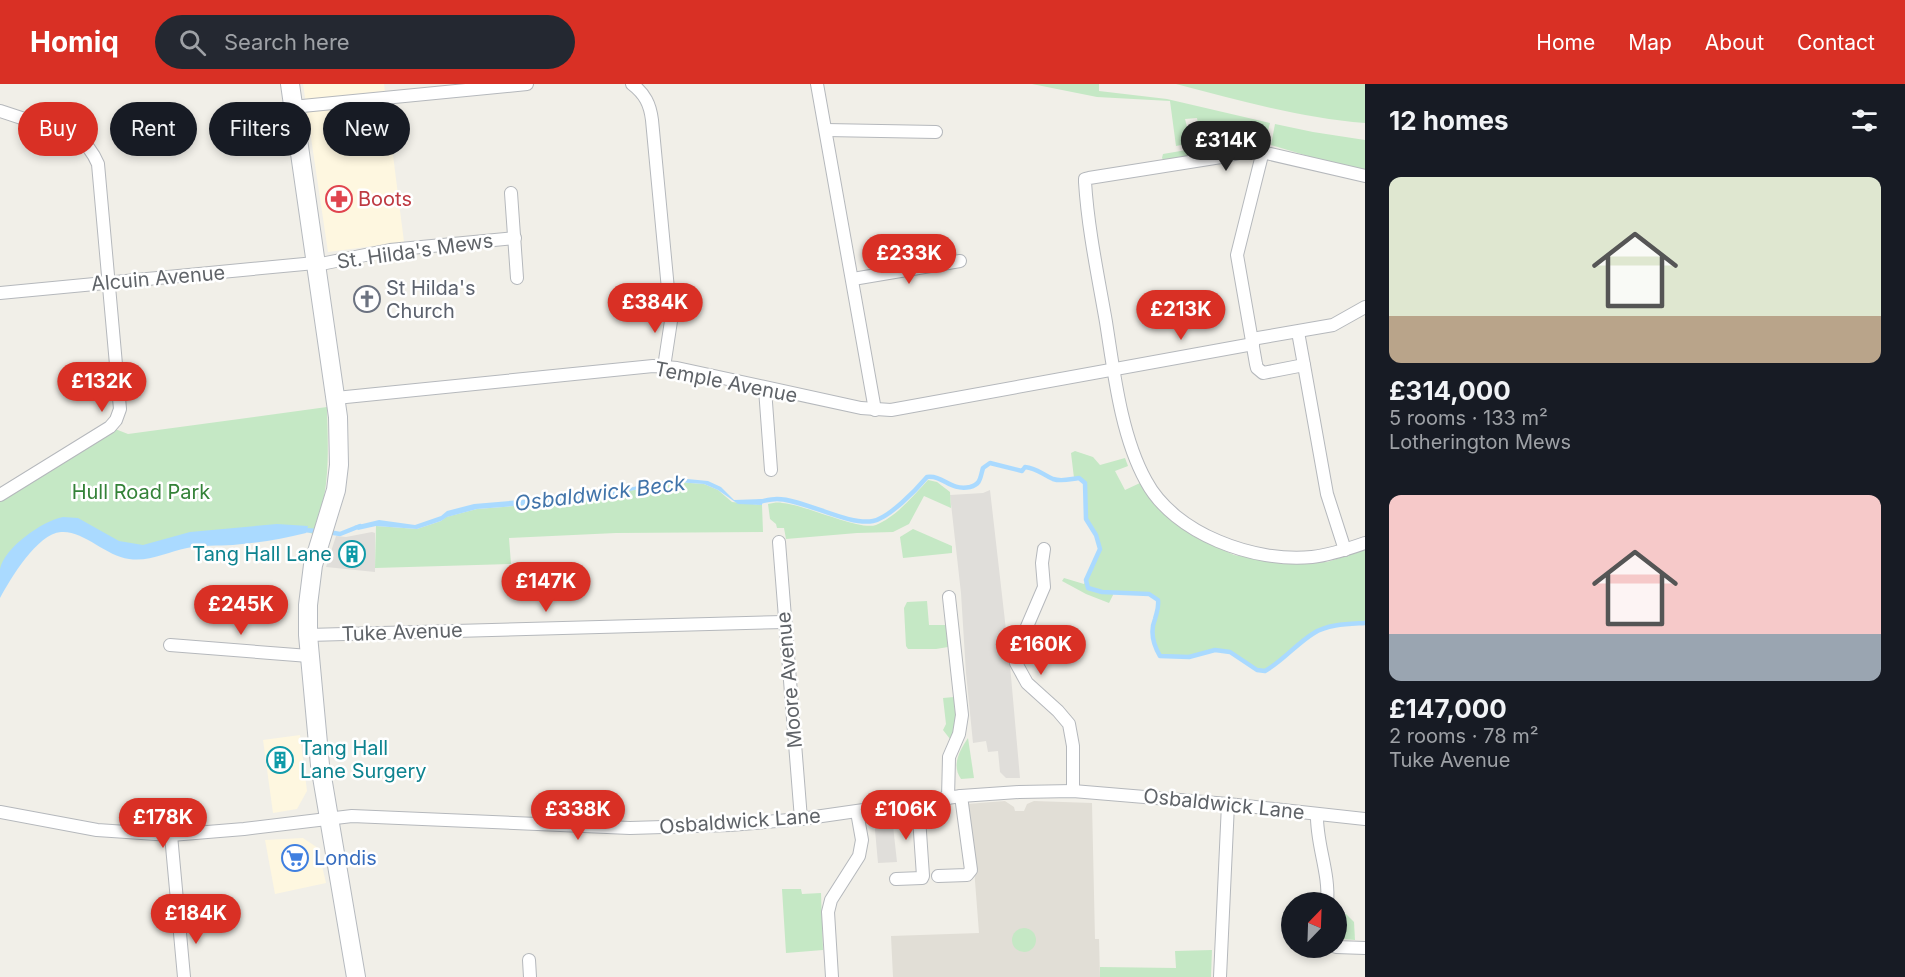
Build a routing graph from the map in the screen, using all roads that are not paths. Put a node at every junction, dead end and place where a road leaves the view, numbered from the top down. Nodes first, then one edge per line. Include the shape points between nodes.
1 (290, 84) edge
2 (527, 84) edge
3 (817, 84) edge
4 (636, 87) edge
5 (292, 102) edge
6 (311, 105) edge
7 (0, 111) edge
8 (826, 130) junction
9 (936, 132) dead end
10 (1263, 151) junction
11 (299, 156) edge
12 (1365, 176) edge
13 (511, 193) dead end
14 (515, 238) junction
15 (960, 261) dead end
16 (316, 264) junction
17 (517, 278) dead end
18 (853, 279) junction
19 (107, 283) junction
20 (0, 293) edge
21 (1365, 307) edge
22 (1298, 332) junction
23 (1253, 341) junction
24 (1304, 365) junction
25 (664, 367) junction
26 (1114, 369) junction
27 (765, 388) junction
28 (336, 398) junction
29 (875, 410) junction
30 (771, 470) dead end
31 (0, 495) edge
32 (779, 542) dead end
33 (1365, 543) edge
34 (1044, 549) dead end
35 (1345, 550) junction
36 (949, 597) dead end
37 (784, 622) junction
38 (308, 635) junction
39 (170, 645) dead end
40 (309, 656) junction
41 (1073, 791) junction
42 (961, 796) junction
43 (948, 798) junction
44 (918, 803) junction
45 (1228, 804) junction
46 (0, 812) edge
47 (857, 812) junction
48 (1317, 814) junction
49 (328, 818) junction
50 (801, 819) junction
51 (1365, 819) edge
52 (171, 835) junction
53 (938, 876) dead end
54 (896, 879) dead end
55 (1327, 892) edge
56 (1347, 947) edge
57 (1365, 948) edge
58 (529, 960) dead end
59 (184, 977) edge
60 (356, 977) edge
61 (530, 977) edge
62 (832, 977) edge
63 (1220, 977) edge

1 - 5 street
2 - 6 street
3 - 8 street
4 - 25 street via 650,107 670,312
7 - 19 street via 76,136 93,152 98,164
8 - 9 street
8 - 18 street
10 - 12 street
10 - 23 street via 1237,255
10 - 26 street via 1241,151 1085,179
11 - 16 street
13 - 14 street, St. Hilda's Mews
14 - 16 street, St. Hilda's Mews via 390,250
14 - 17 street, St. Hilda's Mews
15 - 18 street
16 - 19 street, Alcuin Avenue
16 - 28 street
18 - 29 street
19 - 20 street, Alcuin Avenue
19 - 31 street via 118,375 120,409 116,420
21 - 22 street, Temple Avenue via 1333,325
22 - 23 street, Temple Avenue
22 - 24 street
23 - 24 street via 1257,368 1263,373
23 - 26 street, Temple Avenue
24 - 35 street via 1327,494
25 - 27 street, Temple Avenue
25 - 28 street, Temple Avenue
26 - 29 street, Temple Avenue
26 - 35 street via 1135,459 1146,483 1175,517 1222,543 1281,558
27 - 29 street, Temple Avenue
27 - 30 street
28 - 38 street via 339,465 336,490 310,581
32 - 37 street, Moore Avenue
33 - 35 street
34 - 41 street via 1044,587 1020,643 1016,663 1027,683 1069,724
36 - 43 street via 962,715 949,757
37 - 38 street, Tuke Avenue
37 - 50 street, Moore Avenue
38 - 40 street
39 - 40 street
40 - 49 street
41 - 42 street, Osbaldwick Lane
41 - 45 street, Osbaldwick Lane
42 - 43 street, Osbaldwick Lane
42 - 53 street via 971,870 967,874
43 - 44 street, Osbaldwick Lane
44 - 47 street, Osbaldwick Lane
44 - 54 street via 923,876
45 - 48 street, Osbaldwick Lane
45 - 63 street
46 - 52 street, Osbaldwick Lane via 97,830
47 - 50 street, Osbaldwick Lane
47 - 62 street via 862,840 859,856 831,900 828,912
48 - 51 street, Osbaldwick Lane
48 - 55 street
49 - 50 street, Osbaldwick Lane via 630,828
49 - 52 street, Osbaldwick Lane
49 - 60 street
52 - 59 street
56 - 57 street
58 - 61 street

